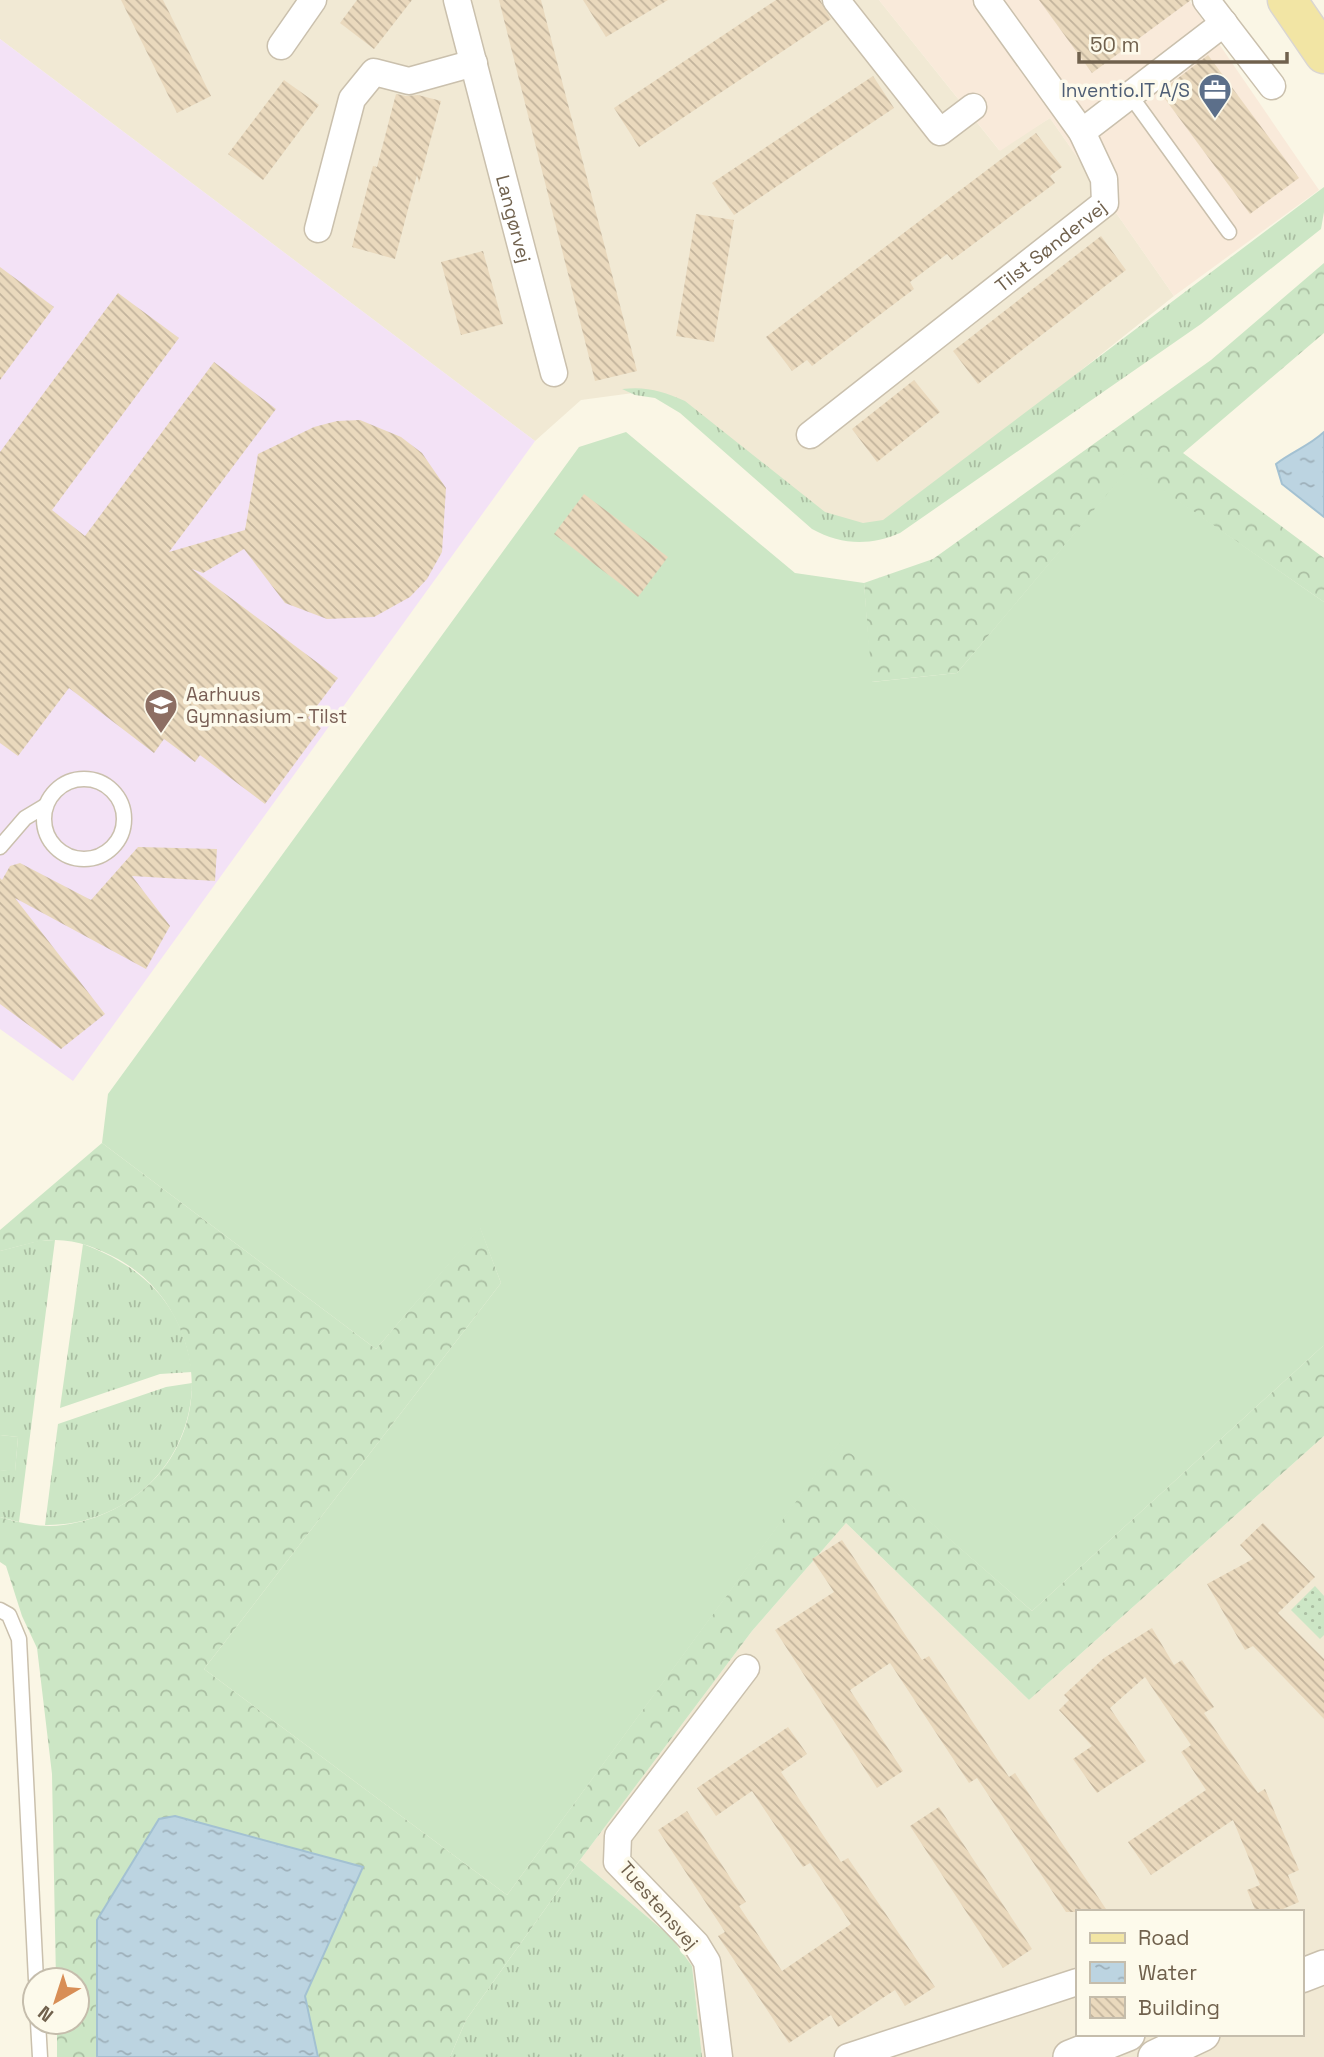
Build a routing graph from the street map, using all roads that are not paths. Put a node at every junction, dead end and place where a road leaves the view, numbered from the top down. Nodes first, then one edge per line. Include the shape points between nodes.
1 (313, 0) edge
2 (457, 0) edge
3 (836, 0) edge
4 (987, 0) edge
5 (1206, 0) edge
6 (1287, 0) edge
7 (1224, 23) junction
8 (281, 46) dead end
9 (1324, 54) edge
10 (474, 63) junction
11 (1272, 86) dead end
12 (1130, 95) junction
13 (973, 107) dead end
14 (1082, 132) junction
15 (318, 229) dead end
16 (1229, 232) dead end
17 (554, 373) dead end
18 (810, 435) dead end
19 (45, 806) junction
20 (0, 847) edge
21 (0, 1610) edge
22 (746, 1668) dead end
23 (35, 1966) edge
24 (1076, 1982) edge
25 (39, 2036) edge
26 (1123, 2036) edge
27 (1199, 2036) edge
28 (40, 2057) edge
29 (719, 2057) edge
30 (848, 2057) edge
31 (1070, 2057) edge
32 (1155, 2057) edge

1 - 8 street
2 - 10 street, Langørvej
3 - 13 street via 940,132
4 - 14 street, Tilst Søndervej
5 - 7 street
6 - 9 main road
7 - 11 street
7 - 12 street
10 - 15 street via 410,81 374,72 352,99
10 - 17 street, Langørvej
12 - 14 street
12 - 16 lane
14 - 18 street, Tilst Søndervej via 1104,179 1105,203
19 - 19 lane via 61,785 74,780 100,782 120,800 124,826 111,849 87,860 74,859 61,853 45,832
19 - 20 lane via 26,818
21 - 23 lane via 9,1615 19,1639
22 - 29 street, Tuestensvej via 618,1836 617,1862 696,1944 707,1962
24 - 30 street
25 - 28 lane
26 - 31 street
27 - 32 street

